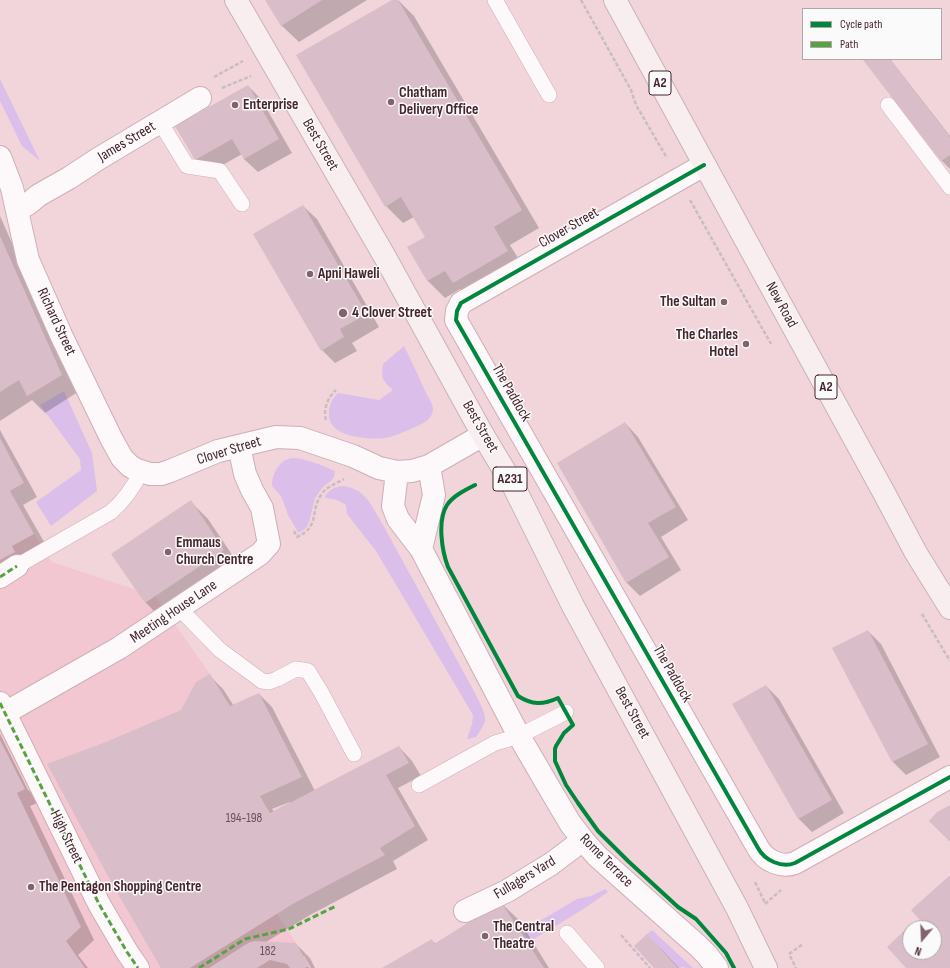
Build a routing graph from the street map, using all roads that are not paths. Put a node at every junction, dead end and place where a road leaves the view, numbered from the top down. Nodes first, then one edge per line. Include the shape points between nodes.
1 (236, 0) edge
2 (495, 0) edge
3 (615, 0) edge
4 (549, 95) dead end
5 (200, 98) road end
6 (888, 105) dead end
7 (160, 122) junction
8 (0, 157) edge
9 (704, 165) junction
10 (55, 186) junction
11 (950, 187) edge
12 (12, 188) junction
13 (242, 204) dead end
14 (17, 210) junction
15 (456, 320) joint
16 (483, 435) junction
17 (239, 446) junction
18 (429, 466) junction
19 (141, 472) junction
20 (397, 472) junction
21 (421, 549) junction
22 (9, 571) edge
23 (179, 608) junction
24 (950, 608) edge
25 (2, 708) edge
26 (566, 712) dead end
27 (519, 736) junction
28 (354, 754) dead end
29 (950, 777) edge
30 (419, 785) dead end
31 (583, 840) junction
32 (465, 911) dead end
33 (567, 934) dead end
34 (138, 968) edge
35 (597, 968) edge
36 (717, 968) edge
37 (766, 968) edge

1 - 16 main road, Best Street / A231 via 385,257
2 - 4 lane
3 - 9 main road, New Road / A2
5 - 7 street, James Street
6 - 11 lane
7 - 10 street, James Street
7 - 13 lane via 187,166 220,171
8 - 12 street, Richard Street
9 - 15 street, Clover Street via 461,303
9 - 24 main road, New Road / A2 via 916,553
10 - 12 street via 37,180
10 - 14 street, James Street
12 - 14 street, Richard Street
14 - 19 street, Richard Street via 28,260 62,337 119,453 130,466
15 - 29 street, The Paddock via 760,853 768,859 790,865
16 - 18 street, Clover Street
16 - 37 main road, Best Street / A231 via 513,485 573,606 737,908
17 - 19 street, Clover Street via 218,451 166,472
17 - 20 street, Clover Street via 276,436 300,438 379,468
17 - 23 street, Meeting House Lane via 245,474 262,508 269,544 260,554
18 - 20 street, Clover Street
18 - 21 street via 434,495
19 - 22 lane via 128,494 111,512
20 - 21 street, Rome Terrace via 393,506 398,519
21 - 27 street, Rome Terrace
23 - 25 street, Meeting House Lane via 119,648
23 - 28 lane via 220,650 262,681 269,682 296,669 308,671
25 - 34 street, High Street via 99,904
26 - 27 lane
27 - 30 lane via 496,743
27 - 31 street, Rome Terrace via 562,811
31 - 32 street, Fullagers Yard via 551,864 507,891
31 - 36 street, Rome Terrace via 603,862 698,946
33 - 35 lane

